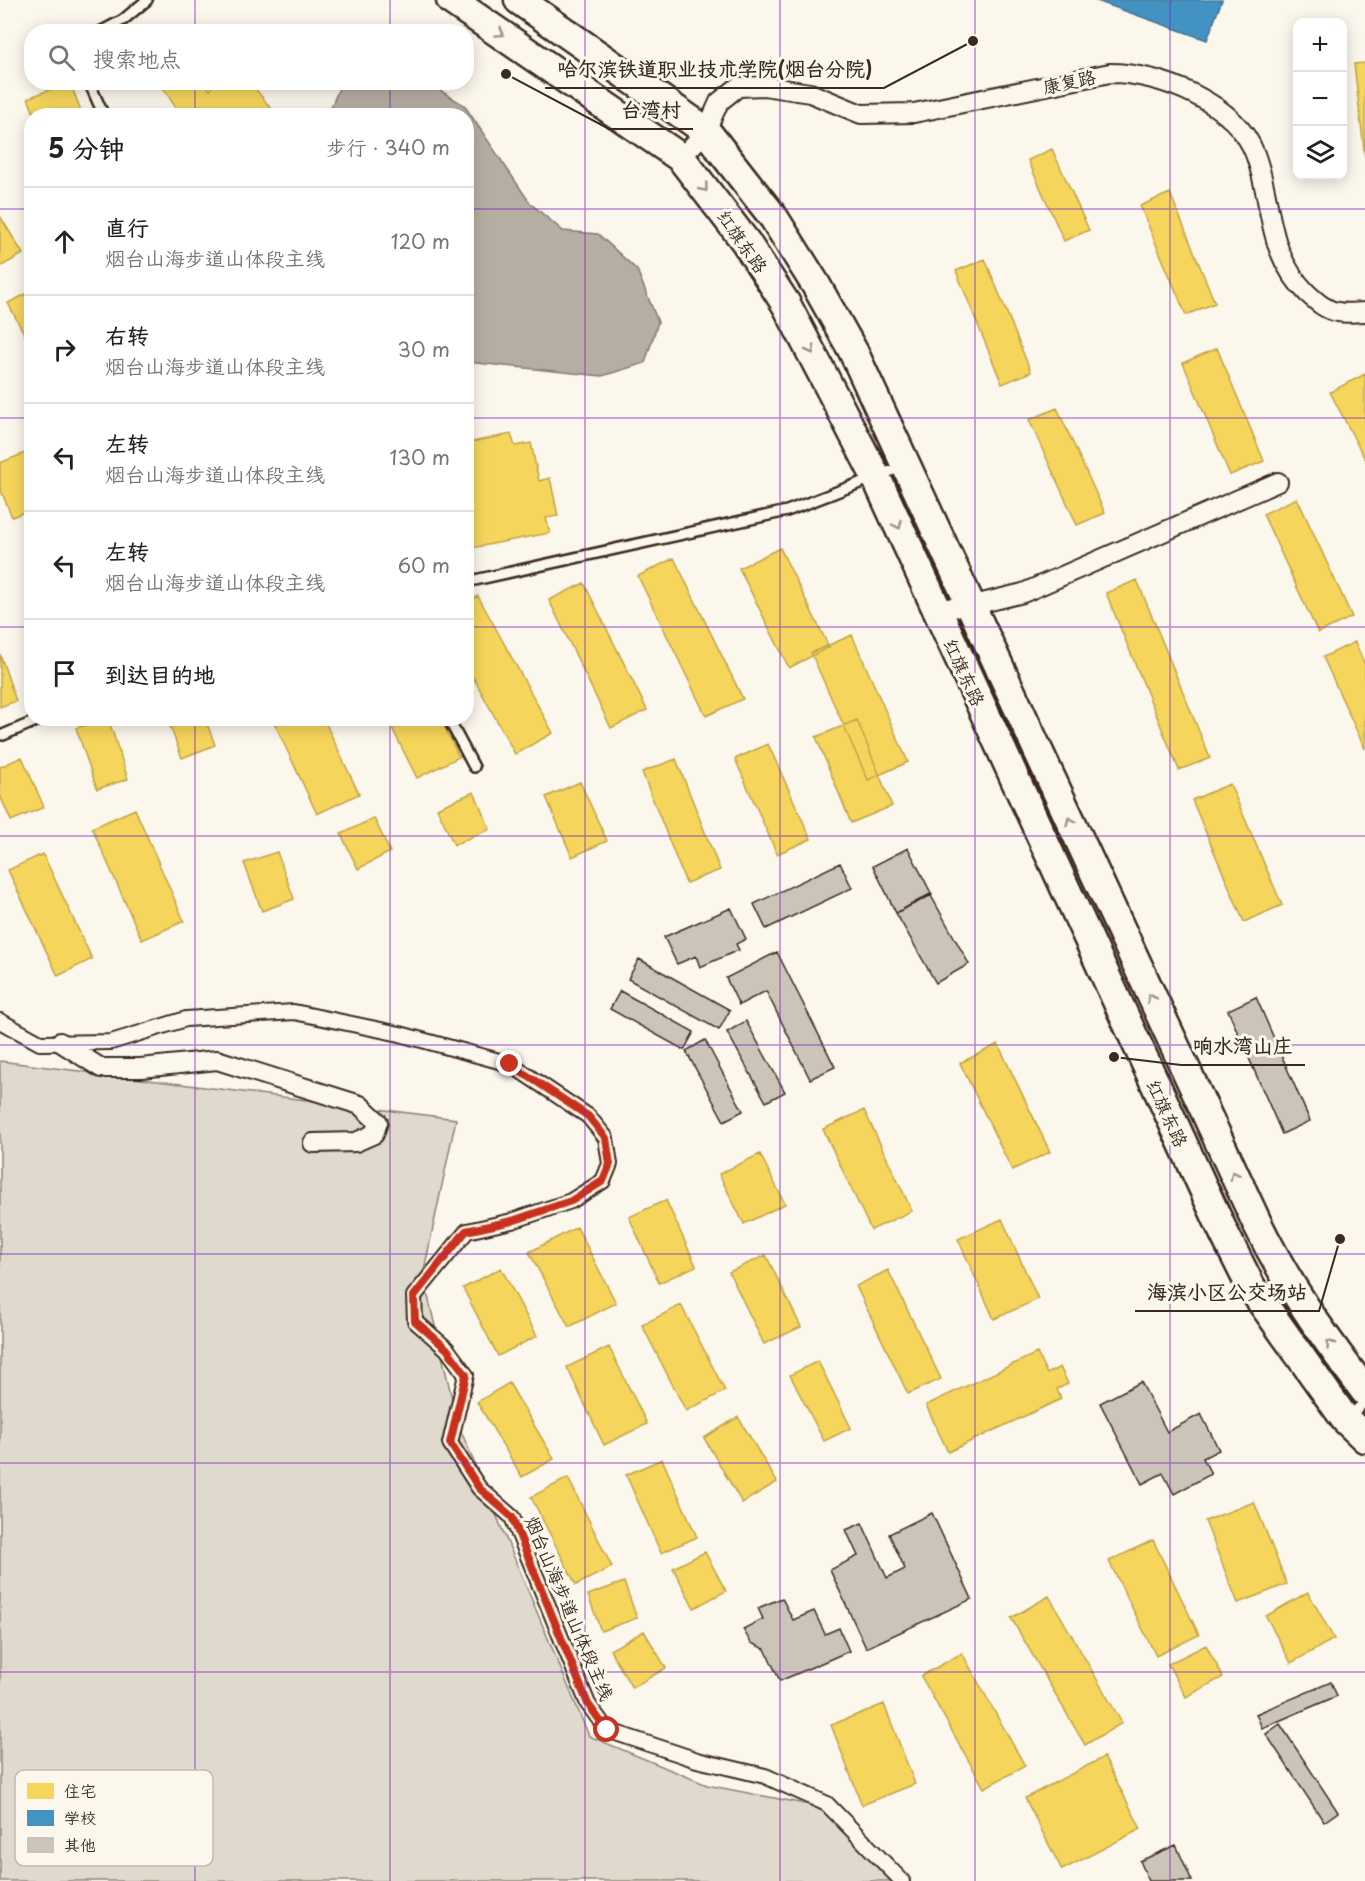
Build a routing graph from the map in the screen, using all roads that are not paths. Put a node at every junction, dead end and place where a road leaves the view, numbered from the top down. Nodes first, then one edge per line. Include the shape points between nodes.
1 (147, 0) edge
2 (451, 0) edge
3 (519, 0) edge
4 (115, 24) edge
5 (93, 90) edge
6 (100, 108) edge
7 (706, 132) junction
8 (681, 158) junction
9 (1365, 312) edge
10 (905, 465) junction
11 (876, 477) junction
12 (1278, 482) dead end
13 (474, 580) edge
14 (970, 606) junction
15 (937, 609) junction
16 (24, 726) edge
17 (452, 726) edge
18 (3, 735) dead end
19 (474, 767) dead end
20 (0, 1021) edge
21 (60, 1042) junction
22 (313, 1143) dead end
23 (1365, 1391) edge
24 (1358, 1420) edge
25 (902, 1881) edge

1 - 4 lane
2 -> 8 main road, 红旗东路
3 - 7 main road, 红旗东路
5 - 6 lane
7 - 8 street, 康复路
7 - 9 street, 康复路 via 719,102 738,87 764,86 810,93 861,114 914,113 1110,73 1135,73 1197,96 1233,122 1254,152 1279,254 1297,282 1319,304 1337,312
7 - 10 main road, 红旗东路 via 774,218 816,285 853,351
8 -> 11 main road, 红旗东路 via 746,241 786,304
10 - 11 lane
10 - 14 main road, 红旗东路
11 - 13 lane via 787,511
11 -> 15 main road, 红旗东路
12 - 14 street via 1023,593
14 - 15 street
23 -> 14 main road, 红旗东路 via 1307,1315 1280,1271
15 - 24 main road, 红旗东路 via 1251,1287 1282,1334
16 - 18 lane
17 - 19 lane
20 - 21 street, 烟台山海步道山体段主线 via 40,1042
21 - 22 street via 101,1068 217,1060 360,1105 378,1122 374,1134 356,1142
21 - 25 street, 烟台山海步道山体段主线 via 111,1042 186,1019 294,1012 400,1034 510,1064 588,1116 606,1138 610,1164 603,1181 571,1201 512,1221 466,1231 414,1296 415,1321 447,1349 466,1375 450,1443 479,1488 512,1517 588,1704 607,1730 697,1760 765,1776 827,1804

